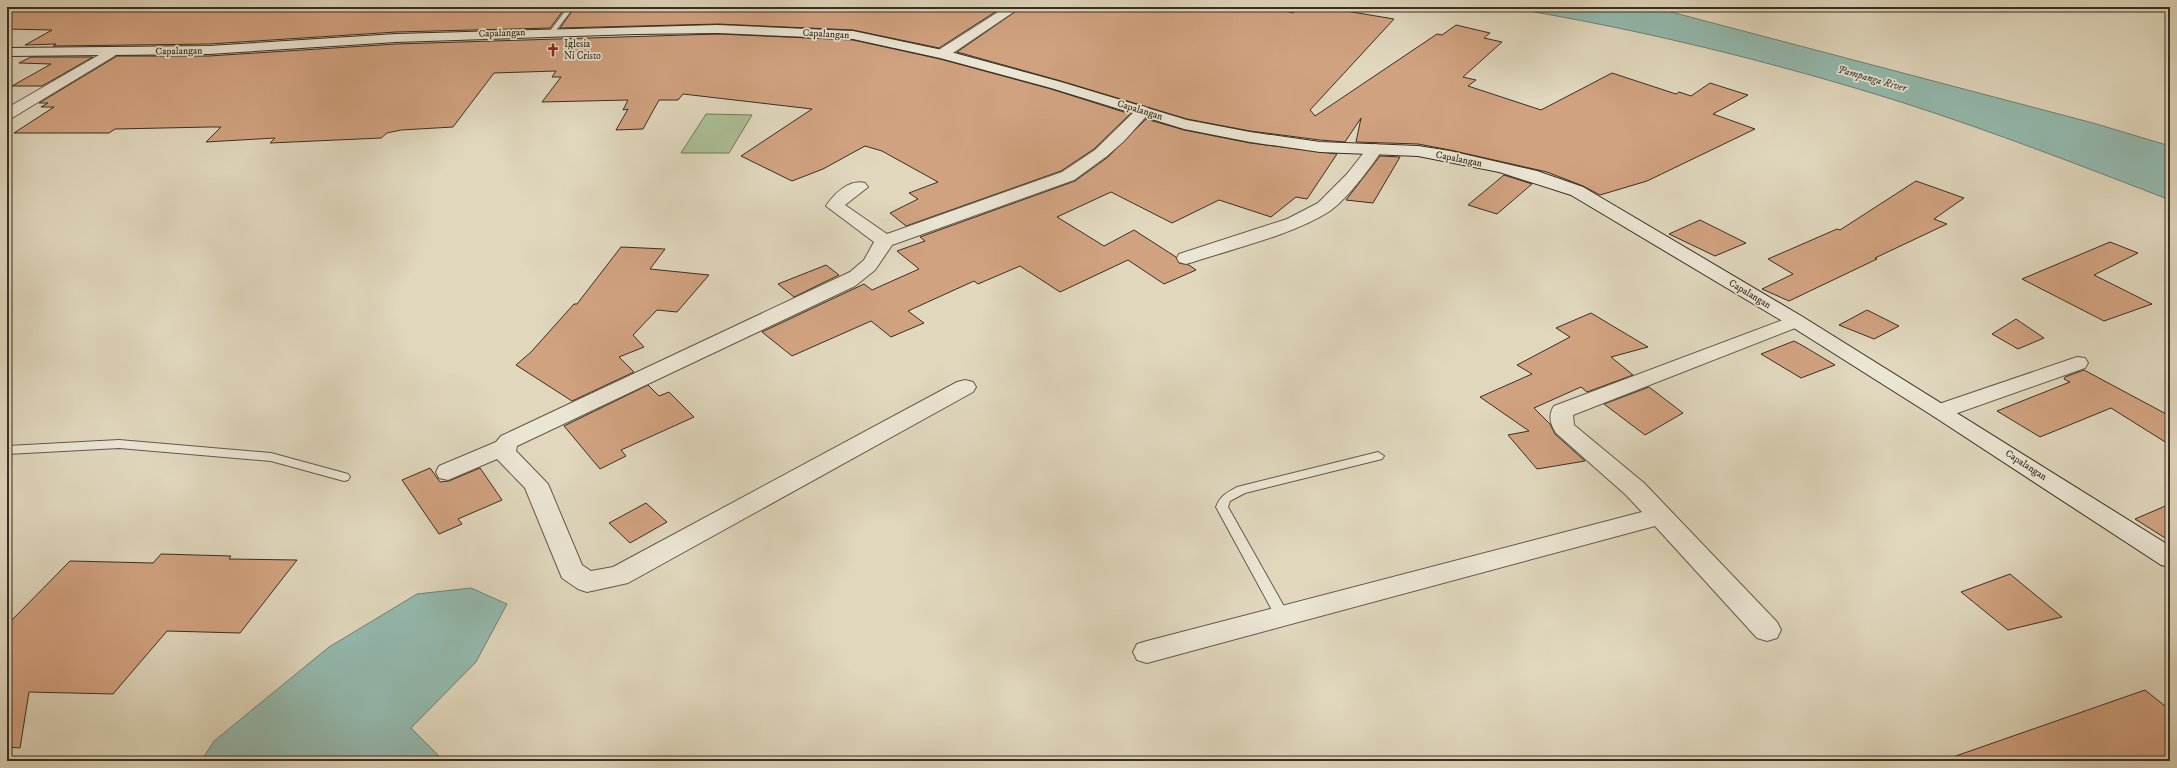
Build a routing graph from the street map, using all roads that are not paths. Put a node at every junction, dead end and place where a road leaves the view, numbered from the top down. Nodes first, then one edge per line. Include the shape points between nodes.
1 (571, 7) edge
2 (1015, 7) edge
3 (553, 31) junction
4 (7, 52) edge
5 (111, 52) junction
6 (942, 54) junction
7 (1143, 111) junction
8 (7, 115) edge
9 (1375, 149) junction
10 (859, 187) dead end
11 (885, 242) junction
12 (1186, 258) dead end
13 (1796, 321) junction
14 (2077, 363) dead end
15 (965, 387) dead end
16 (1941, 411) junction
17 (504, 447) junction
18 (7, 450) edge
19 (1378, 456) dead end
20 (448, 472) dead end
21 (344, 477) dead end
22 (1662, 516) junction
23 (2170, 558) edge
24 (1283, 617) junction
25 (1767, 630) dead end
26 (1147, 652) dead end

1 - 3 lane
2 - 6 street
3 - 5 street, Capalangan via 209,50
3 - 6 street, Capalangan via 718,29 806,32 853,35
4 - 5 street, Capalangan
5 - 8 street
6 - 7 street, Capalangan
7 - 9 street, Capalangan via 1184,124 1250,137 1320,147
7 - 11 street via 1101,153 1068,176
9 - 12 street via 1353,178 1324,206 1293,223
9 - 13 street, Capalangan via 1418,151 1450,156 1531,175 1577,191
10 - 11 street via 840,198 835,206
11 - 17 street via 863,272 848,282 509,441
13 - 16 street, Capalangan
13 - 22 street via 1562,411 1564,428 1636,489
14 - 16 street
15 - 17 street via 618,576 587,582 571,572 536,484 505,453
16 - 23 street, Capalangan
17 - 20 street
18 - 21 lane via 119,444 271,457
19 - 24 lane via 1241,490 1225,499 1222,507
22 - 24 street
22 - 25 street
24 - 26 street

